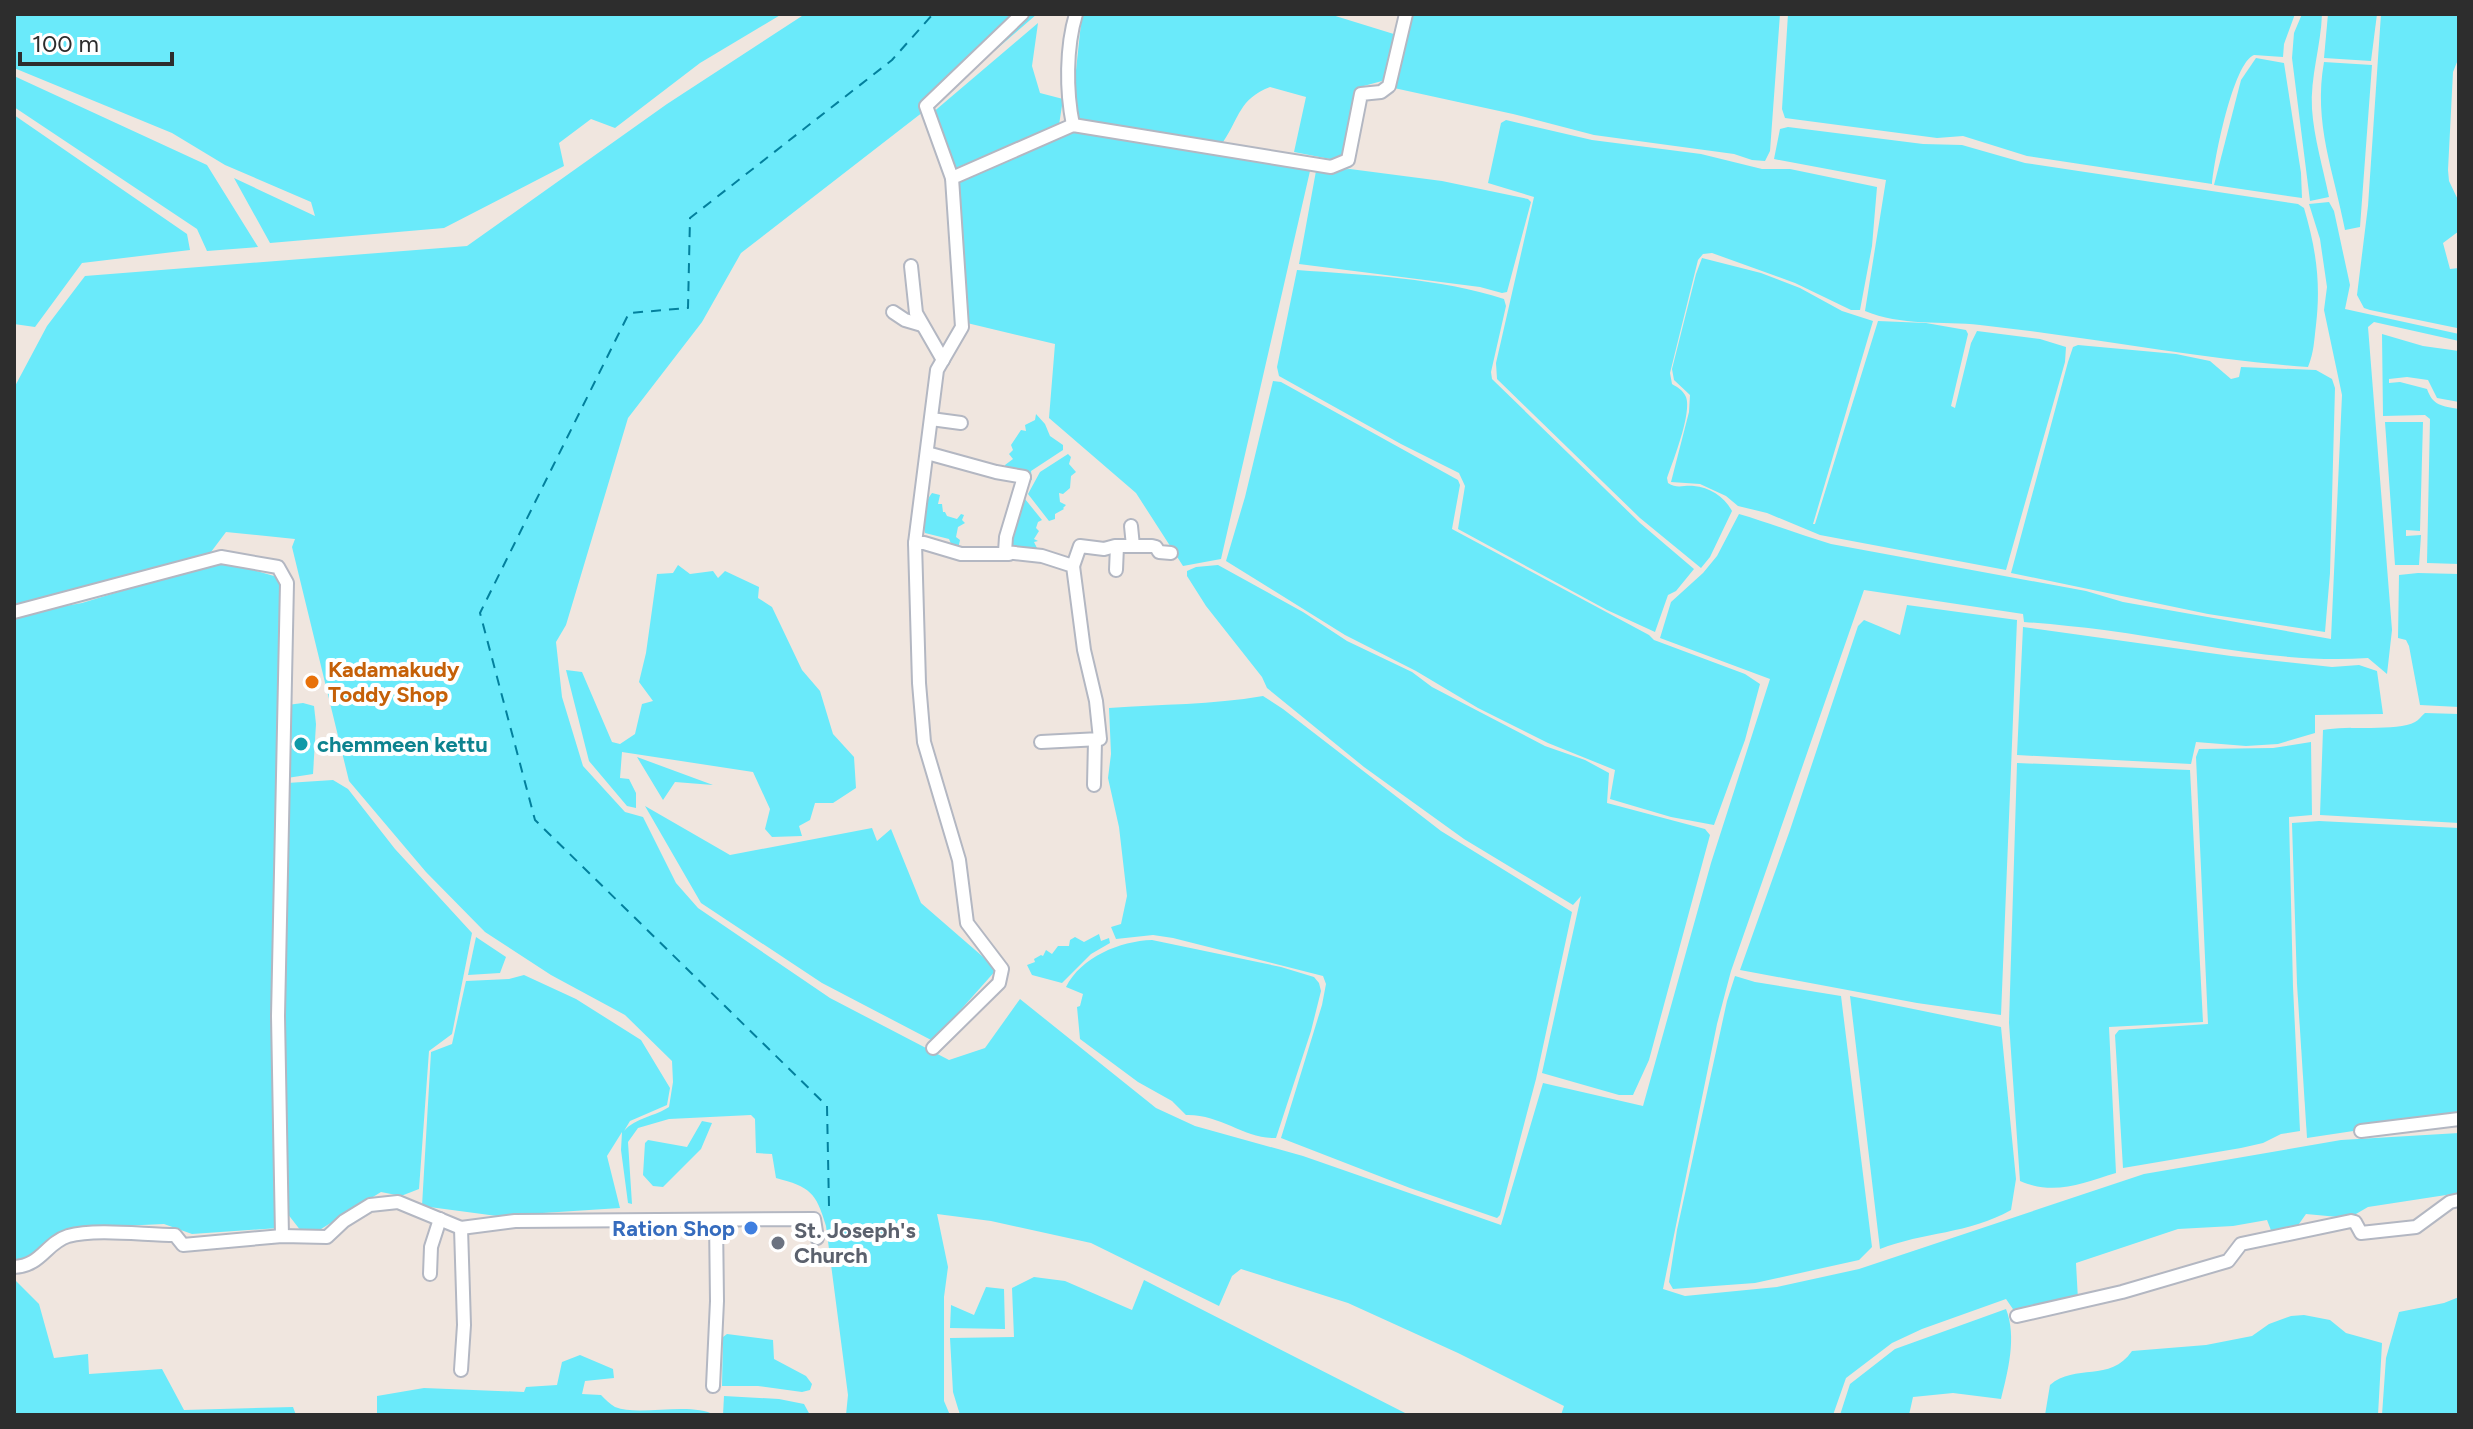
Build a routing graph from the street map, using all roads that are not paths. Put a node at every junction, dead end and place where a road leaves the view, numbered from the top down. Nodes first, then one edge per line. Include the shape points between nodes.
1 (1022, 14) edge
2 (1076, 14) edge
3 (1406, 14) edge
4 (1073, 125) junction
5 (952, 178) junction
6 (911, 266) dead end
7 (893, 312) dead end
8 (922, 325) junction
9 (943, 360) junction
10 (931, 419) junction
11 (961, 423) dead end
12 (927, 453) junction
13 (1131, 526) dead end
14 (915, 543) junction
15 (1117, 546) junction
16 (1133, 546) junction
17 (1171, 553) dead end
18 (1009, 554) junction
19 (1073, 566) junction
20 (1116, 570) dead end
21 (14, 612) edge
22 (1095, 741) junction
23 (1041, 742) dead end
24 (1094, 785) dead end
25 (933, 1048) dead end
26 (2459, 1119) edge
27 (2361, 1131) dead end
28 (2459, 1200) edge
29 (440, 1219) junction
30 (716, 1220) junction
31 (464, 1227) junction
32 (282, 1236) junction
33 (817, 1238) dead end
34 (14, 1267) edge
35 (430, 1274) dead end
36 (2017, 1316) dead end
37 (470, 1329) dead end
38 (461, 1370) dead end
39 (713, 1386) dead end

1 - 5 street via 926,106
2 - 4 street via 1070,48
3 - 4 street via 1389,86 1361,94 1348,160 1331,167
4 - 5 street
5 - 9 street via 962,327
6 - 8 street
7 - 8 street
8 - 9 street
9 - 10 street
10 - 11 street
10 - 12 street
12 - 14 street
12 - 18 street via 1024,477 1004,547
13 - 16 street
14 - 18 street via 961,554
14 - 25 street via 924,742 959,860 967,923 1002,969 999,983
15 - 16 street
15 - 19 street via 1080,546
15 - 20 street
16 - 17 street
18 - 19 street via 1042,556
19 - 22 street via 1096,701 1100,739
21 - 32 street via 221,557 278,567 287,583 278,1016
22 - 23 street
22 - 24 street
26 - 27 street
28 - 36 street via 2416,1227 2361,1233 2351,1221 2241,1244 2228,1261
29 - 31 street
29 - 32 street via 398,1202 370,1205 327,1237
29 - 35 street
30 - 31 street via 515,1221
30 - 33 street via 814,1219
30 - 39 street
31 - 37 street
31 - 38 street
32 - 34 street via 183,1245 175,1235 82,1234 64,1237 37,1261

